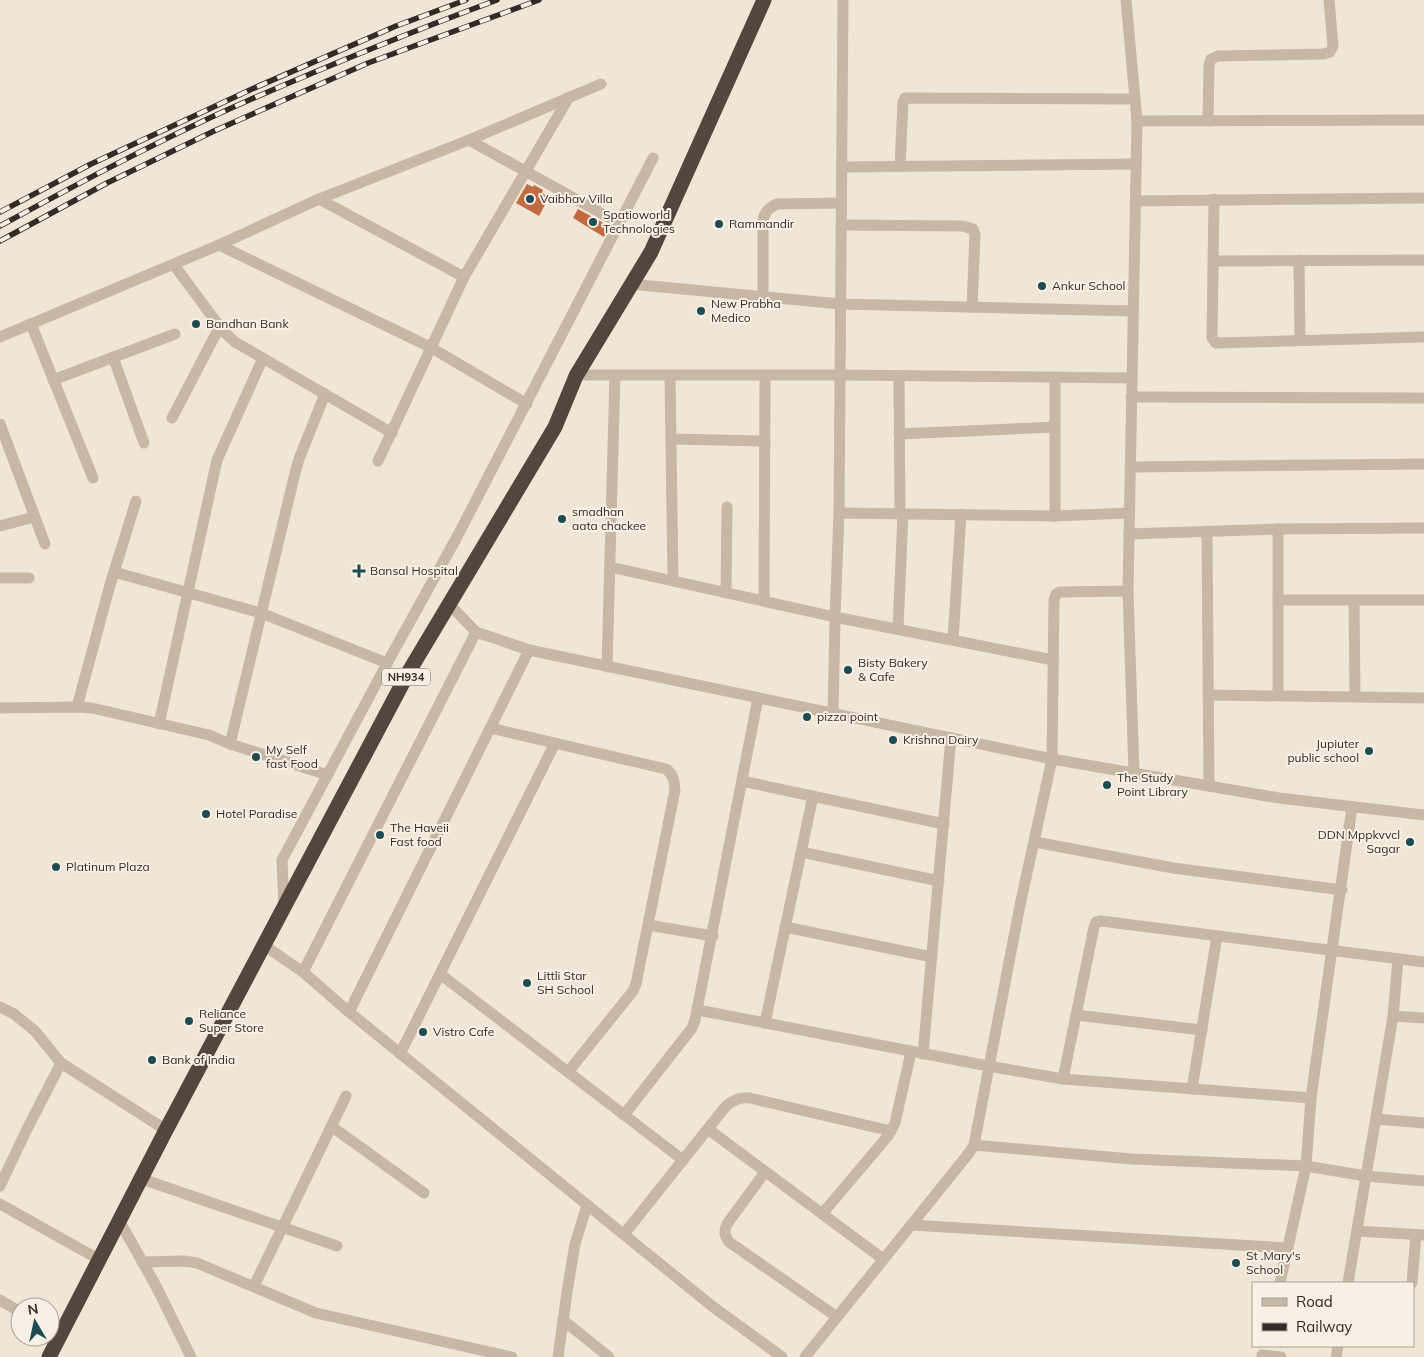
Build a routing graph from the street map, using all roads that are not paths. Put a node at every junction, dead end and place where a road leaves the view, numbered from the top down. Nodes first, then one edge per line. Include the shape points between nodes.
1 (764, 0) edge
2 (843, 0) edge
3 (1126, 0) edge
4 (1329, 0) edge
5 (601, 84) dead end
6 (569, 98) junction
7 (1135, 99) junction
8 (1424, 120) edge
9 (1137, 121) junction
10 (1208, 121) junction
11 (469, 140) junction
12 (653, 158) dead end
13 (1136, 164) junction
14 (900, 166) junction
15 (842, 167) junction
16 (526, 170) junction
17 (1424, 198) edge
18 (319, 199) junction
19 (1214, 199) junction
20 (1135, 201) junction
21 (841, 203) junction
22 (619, 223) junction
23 (841, 225) junction
24 (219, 246) junction
25 (1299, 260) junction
26 (1424, 260) edge
27 (1213, 261) junction
28 (174, 265) junction
29 (464, 277) junction
30 (630, 284) junction
31 (763, 297) junction
32 (840, 304) junction
33 (972, 307) junction
34 (1133, 311) junction
35 (31, 324) junction
36 (220, 326) junction
37 (175, 334) dead end
38 (0, 337) edge
39 (1424, 337) edge
40 (1300, 340) junction
41 (430, 347) junction
42 (113, 357) junction
43 (263, 358) junction
44 (585, 375) dead end
45 (615, 375) junction
46 (670, 375) junction
47 (765, 375) junction
48 (840, 375) junction
49 (899, 376) junction
50 (1055, 377) junction
51 (1132, 378) junction
52 (53, 380) junction
53 (325, 394) junction
54 (1131, 397) junction
55 (1424, 398) edge
56 (527, 404) junction
57 (172, 418) dead end
58 (0, 424) edge
59 (1055, 427) junction
60 (392, 433) junction
61 (899, 434) junction
62 (671, 439) junction
63 (765, 441) junction
64 (144, 443) dead end
65 (378, 461) dead end
66 (1424, 464) edge
67 (1130, 467) junction
68 (92, 478) dead end
69 (136, 501) dead end
70 (726, 506) dead end
71 (839, 513) junction
72 (1129, 513) junction
73 (902, 514) junction
74 (961, 514) junction
75 (1055, 516) junction
76 (34, 517) junction
77 (0, 526) edge
78 (1424, 528) edge
79 (1278, 529) junction
80 (1207, 531) junction
81 (1129, 534) junction
82 (44, 544) dead end
83 (610, 567) junction
84 (114, 572) junction
85 (0, 578) edge
86 (29, 578) dead end
87 (673, 581) junction
88 (1128, 591) junction
89 (188, 593) junction
90 (726, 593) junction
91 (1278, 600) junction
92 (1354, 600) junction
93 (1424, 600) edge
94 (764, 601) junction
95 (449, 604) junction
96 (261, 613) junction
97 (835, 617) junction
98 (898, 629) junction
99 (476, 632) junction
100 (953, 640) junction
101 (529, 650) junction
102 (1053, 660) junction
103 (387, 663) junction
104 (607, 667) junction
105 (1208, 695) junction
106 (1278, 695) junction
107 (1355, 697) junction
108 (758, 698) junction
109 (1424, 698) edge
110 (77, 707) junction
111 (0, 708) edge
112 (833, 714) junction
113 (159, 724) junction
114 (490, 728) junction
115 (951, 738) junction
116 (554, 743) junction
117 (230, 744) junction
118 (1052, 759) junction
119 (1134, 773) junction
120 (328, 775) junction
121 (742, 781) junction
122 (1209, 786) junction
123 (813, 796) junction
124 (1352, 806) junction
125 (1424, 815) edge
126 (944, 824) junction
127 (1035, 842) junction
128 (801, 852) junction
129 (939, 881) junction
130 (1342, 890) junction
131 (284, 909) junction
132 (648, 925) junction
133 (785, 927) junction
134 (713, 936) junction
135 (1217, 936) junction
136 (265, 946) junction
137 (1332, 951) junction
138 (932, 958) junction
139 (1398, 959) junction
140 (1424, 962) edge
141 (302, 972) junction
142 (440, 974) junction
143 (0, 1007) edge
144 (698, 1010) junction
145 (348, 1012) junction
146 (1076, 1015) junction
147 (1394, 1016) junction
148 (1424, 1018) edge
149 (765, 1023) junction
150 (1202, 1030) junction
151 (911, 1052) junction
152 (400, 1054) junction
153 (923, 1054) junction
154 (61, 1063) junction
155 (988, 1066) junction
156 (568, 1072) junction
157 (1063, 1079) junction
158 (1192, 1088) junction
159 (346, 1096) dead end
160 (1311, 1098) junction
161 (624, 1114) junction
162 (1376, 1119) junction
163 (1424, 1123) edge
164 (331, 1126) junction
165 (708, 1129) junction
166 (166, 1130) junction
167 (891, 1131) junction
168 (974, 1145) junction
169 (683, 1160) junction
170 (1306, 1166) junction
171 (765, 1172) junction
172 (1366, 1176) junction
173 (142, 1179) junction
174 (1424, 1181) edge
175 (0, 1186) edge
176 (424, 1193) dead end
177 (0, 1204) edge
178 (587, 1205) junction
179 (822, 1214) junction
180 (120, 1222) junction
181 (911, 1225) junction
182 (282, 1227) junction
183 (1357, 1231) junction
184 (624, 1234) junction
185 (1420, 1235) edge
186 (337, 1246) dead end
187 (1288, 1248) junction
188 (883, 1259) junction
189 (100, 1260) junction
190 (142, 1262) junction
191 (1280, 1282) edge
192 (1348, 1282) edge
193 (1412, 1282) edge
194 (254, 1286) junction
195 (837, 1317) junction
196 (563, 1320) junction
197 (60, 1323) edge
198 (1263, 1353) edge
199 (191, 1357) edge
200 (512, 1357) edge
201 (558, 1357) edge
202 (609, 1357) edge
203 (782, 1357) edge
204 (805, 1357) edge
205 (1281, 1357) edge

1 - 30 highway, NH934 via 651,252
2 - 15 street
3 - 7 street
4 - 10 street via 1333,46 1330,52 1218,56 1210,59
5 - 6 street
6 - 11 street
6 - 16 street
7 - 9 street
7 - 14 street via 905,98
8 - 10 street
9 - 10 street
9 - 13 street
11 - 16 street
11 - 18 street
12 - 22 street
13 - 14 street
13 - 20 street
14 - 15 street
15 - 21 street
16 - 22 street
16 - 29 street
17 - 19 street
18 - 24 street
18 - 29 street
19 - 20 street
19 - 27 street
20 - 34 street
21 - 23 street
21 - 31 street via 777,204 764,213
22 - 56 street
23 - 32 street
23 - 33 street via 962,226 973,229
24 - 28 street
24 - 41 street
25 - 26 street
25 - 27 street
25 - 40 street
27 - 40 street via 1214,342
28 - 35 street
28 - 36 street
29 - 41 street
30 - 31 street
30 - 95 highway, NH934 via 576,376 555,427
31 - 32 street
32 - 33 street
32 - 48 street
33 - 34 street
34 - 51 street
35 - 38 street
35 - 52 street
36 - 43 street via 235,342
36 - 57 street
37 - 42 street
39 - 40 street
41 - 56 street
41 - 60 street
42 - 52 street
42 - 64 street
43 - 53 street
43 - 89 street via 218,460
44 - 45 street
45 - 46 street
45 - 83 street
46 - 47 street
46 - 62 street
47 - 48 street
47 - 63 street
48 - 49 street
48 - 71 street
49 - 50 street
49 - 61 street
50 - 51 street
50 - 59 street
51 - 54 street
52 - 68 street
53 - 60 street
53 - 96 street via 299,459
54 - 55 street
54 - 67 street
56 - 103 street
58 - 76 street
59 - 61 street
59 - 75 street
60 - 65 street
61 - 73 street
62 - 63 street
62 - 87 street
63 - 94 street
66 - 67 street
67 - 72 street
69 - 84 street
70 - 90 street
71 - 73 street
71 - 97 street
72 - 75 street
72 - 81 street
73 - 74 street
73 - 98 street
74 - 75 street
74 - 100 street
76 - 77 street
76 - 82 street
78 - 79 street
79 - 80 street
79 - 91 street
80 - 81 street
80 - 105 street
81 - 88 street
83 - 87 street
83 - 104 street
84 - 89 street
84 - 110 street
85 - 86 street
87 - 90 street
88 - 102 street via 1056,594
88 - 119 street
89 - 96 street
89 - 113 street
90 - 94 street
91 - 92 street
91 - 106 street
92 - 93 street
92 - 107 street
94 - 97 street
95 - 99 street
95 - 131 highway, NH934 via 408,673
96 - 103 street
96 - 117 street
97 - 98 street
97 - 112 street
98 - 100 street
99 - 101 street
99 - 141 street
100 - 102 street
101 - 104 street
101 - 114 street
102 - 118 street
103 - 120 street
104 - 108 street
105 - 106 street
105 - 122 street
106 - 107 street
107 - 109 street
108 - 112 street
108 - 121 street
110 - 111 street
110 - 113 street
112 - 115 street
113 - 117 street via 209,735
114 - 116 street
114 - 145 street
115 - 118 street
115 - 126 street
116 - 132 street via 666,769 672,774 675,790
116 - 142 street
117 - 120 street
118 - 119 street
118 - 127 street
119 - 122 street
120 - 131 street via 282,860
121 - 123 street
121 - 134 street
122 - 124 street
123 - 126 street
123 - 128 street
124 - 125 street
124 - 130 street
126 - 129 street
127 - 130 street via 1173,868
127 - 155 street
128 - 129 street
128 - 133 street
129 - 138 street
130 - 137 street
131 - 136 highway, NH934
132 - 134 street
132 - 156 street via 633,990
133 - 138 street
133 - 149 street
134 - 144 street
135 - 137 street
135 - 146 street via 1096,922
135 - 150 street
136 - 141 street
136 - 166 highway, NH934
137 - 139 street
137 - 160 street
138 - 153 street
139 - 140 street
139 - 147 street
141 - 145 street
142 - 152 street
142 - 156 street
143 - 154 street via 35,1030
144 - 149 street
144 - 161 street via 692,1028
145 - 152 street
146 - 150 street
146 - 157 street
147 - 148 street
147 - 162 street
149 - 151 street
150 - 158 street
151 - 153 street
151 - 167 street
152 - 178 street
153 - 155 street
154 - 166 street
154 - 175 street
155 - 157 street
155 - 168 street
156 - 161 street
157 - 158 street
158 - 160 street
159 - 164 street
160 - 170 street
161 - 169 street
162 - 163 street
162 - 172 street
164 - 176 street
164 - 182 street
165 - 167 street via 726,1106 742,1097
165 - 169 street
165 - 171 street
166 - 173 highway, NH934
167 - 179 street
168 - 170 street via 1132,1159
168 - 181 street
169 - 184 street
170 - 172 street
170 - 187 street
171 - 179 street
171 - 195 street via 727,1224 725,1236 729,1242
172 - 174 street
172 - 183 street
173 - 180 highway, NH934
173 - 182 street
177 - 189 street
178 - 184 street
178 - 196 street via 575,1244
179 - 188 street
180 - 189 highway, NH934
180 - 190 street
181 - 187 street
181 - 188 street
182 - 186 street
182 - 194 street
183 - 185 street
183 - 192 street
184 - 203 street via 712,1306
185 - 193 street
187 - 191 street
188 - 195 street
189 - 197 highway, NH934
190 - 194 street via 184,1261
190 - 199 street
194 - 200 street via 316,1313
195 - 204 street
196 - 201 street
196 - 202 street
198 - 205 street

